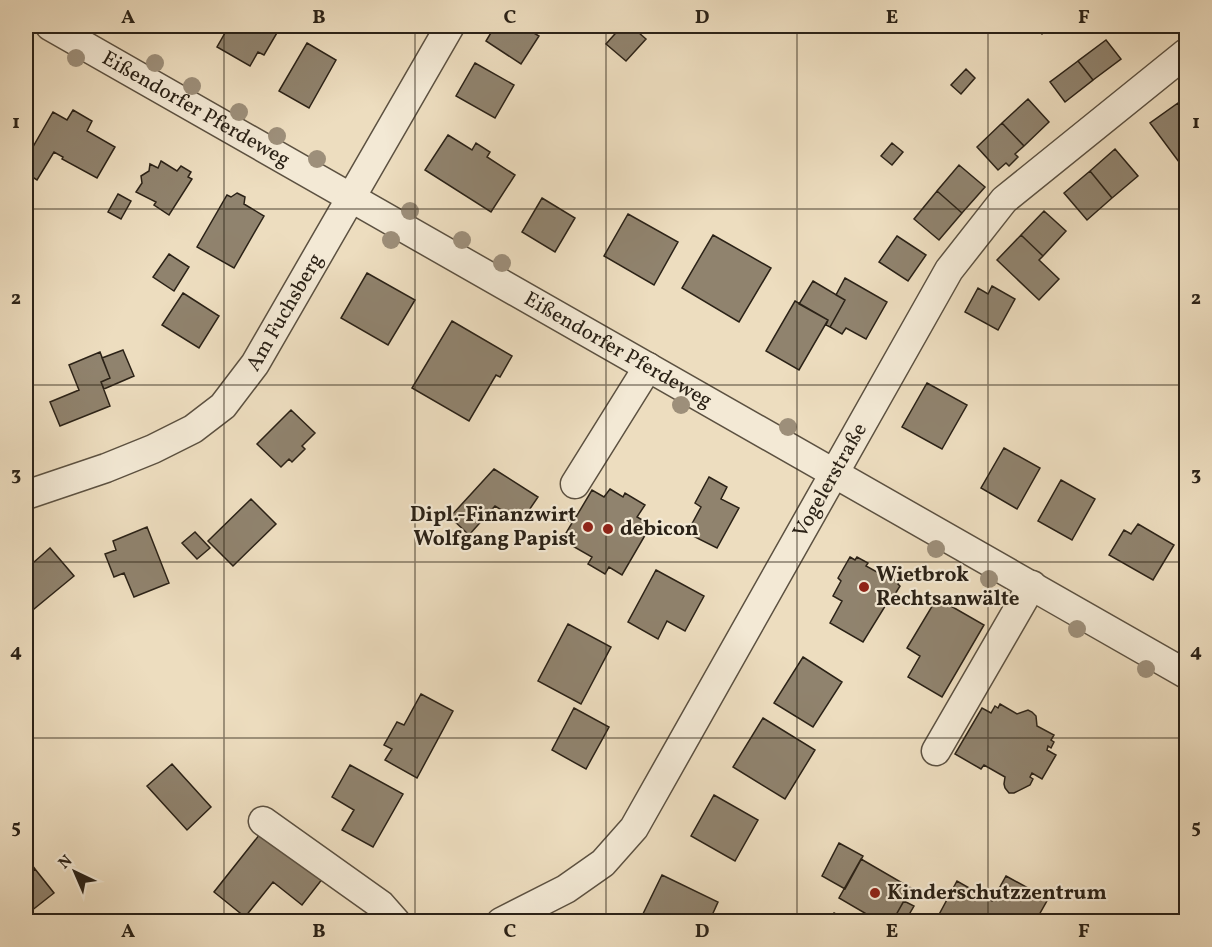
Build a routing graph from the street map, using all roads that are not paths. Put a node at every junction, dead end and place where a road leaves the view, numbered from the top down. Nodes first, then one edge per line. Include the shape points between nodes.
1 (50, 26) edge
2 (450, 26) edge
3 (1186, 53) edge
4 (351, 196) junction
5 (648, 367) junction
6 (835, 473) junction
7 (575, 484) dead end
8 (26, 495) edge
9 (1032, 585) junction
10 (1186, 674) edge
11 (936, 751) dead end
12 (263, 821) dead end
13 (396, 921) edge
14 (501, 921) edge

1 - 4 street, Eißendorfer Pferdeweg
2 - 4 street, Am Fuchsberg
3 - 6 street, Vogelerstraße via 1004,201 949,270
4 - 5 street, Eißendorfer Pferdeweg
4 - 8 street, Am Fuchsberg via 255,364 223,406 193,429 153,448
5 - 6 street, Eißendorfer Pferdeweg
5 - 7 street
6 - 9 street, Eißendorfer Pferdeweg
6 - 14 street, Vogelerstraße via 634,828 603,862 576,882
9 - 10 street, Eißendorfer Pferdeweg
9 - 11 street
12 - 13 street via 381,905

